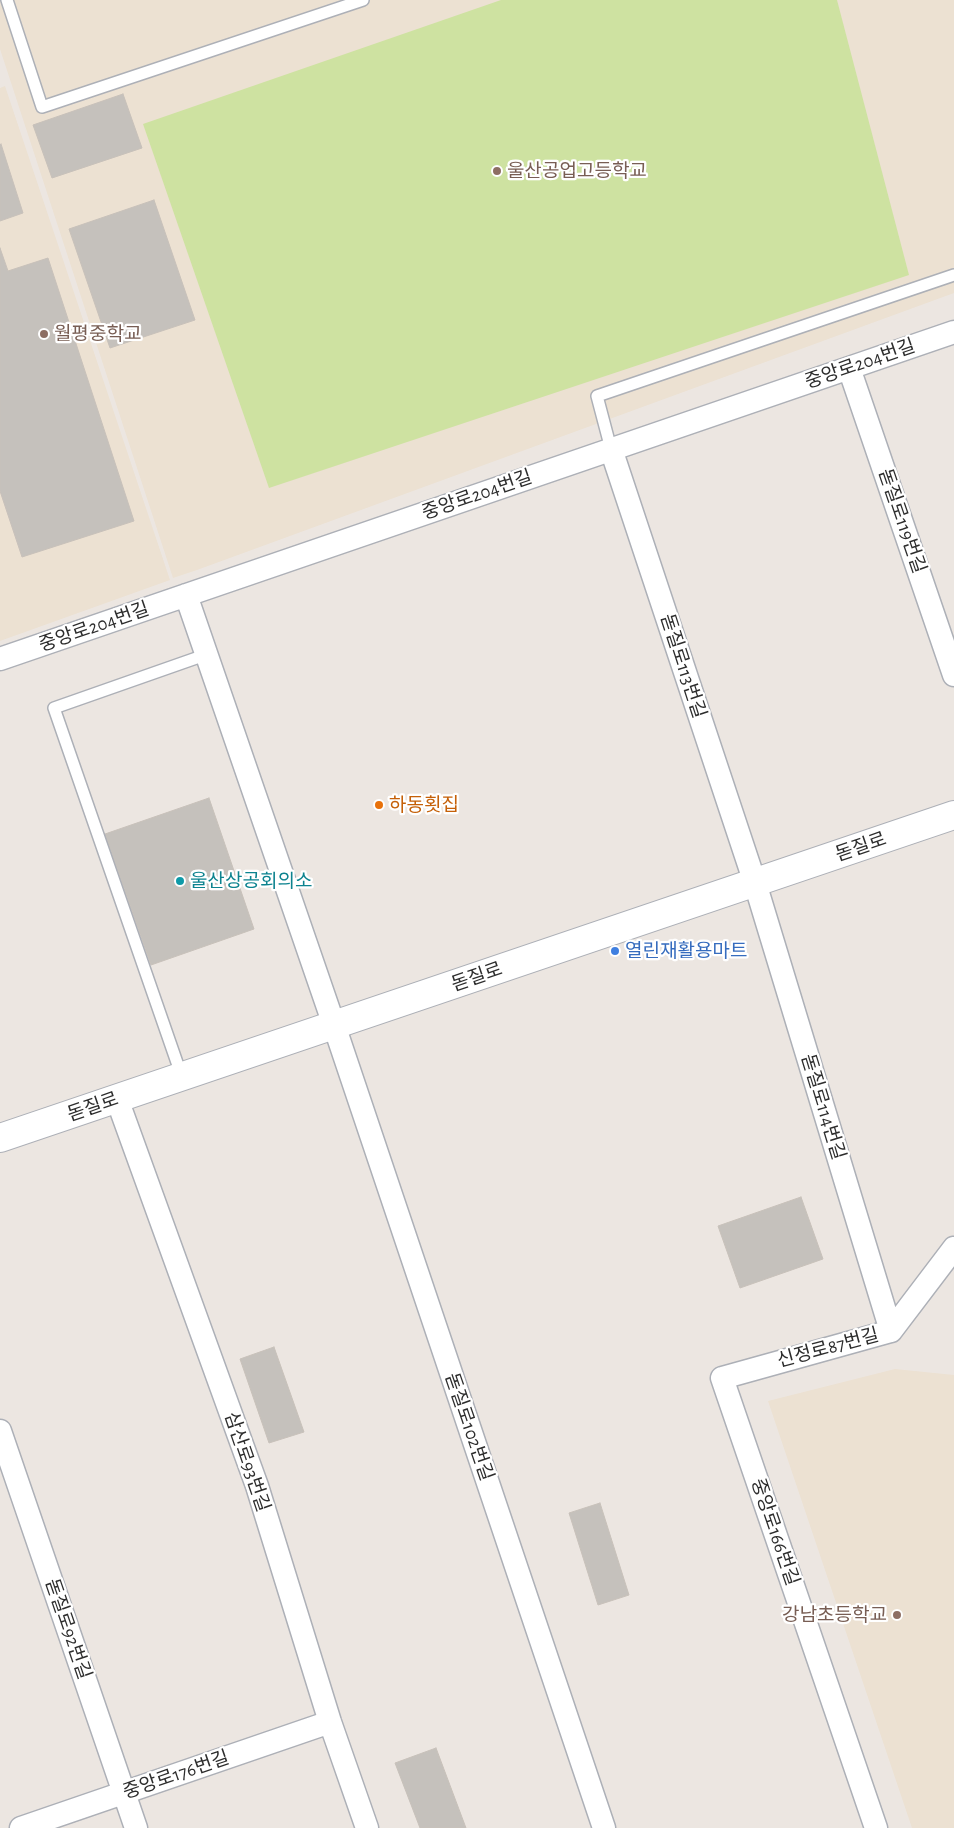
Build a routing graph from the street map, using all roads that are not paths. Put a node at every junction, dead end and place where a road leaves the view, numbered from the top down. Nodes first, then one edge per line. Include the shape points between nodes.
1 (7, 0) edge
2 (363, 0) edge
3 (954, 274) edge
4 (954, 332) edge
5 (849, 368) junction
6 (611, 449) junction
7 (186, 595) junction
8 (205, 655) junction
9 (0, 659) edge
10 (954, 675) edge
11 (954, 815) edge
12 (755, 883) junction
13 (334, 1025) junction
14 (182, 1077) junction
15 (117, 1099) junction
16 (0, 1138) edge
17 (954, 1248) edge
18 (891, 1331) junction
19 (722, 1378) joint
20 (0, 1431) edge
21 (330, 1722) junction
22 (124, 1792) junction
23 (22, 1828) edge
24 (136, 1828) edge
25 (367, 1828) edge
26 (604, 1828) edge
27 (876, 1828) edge

1 - 2 lane via 42,107
3 - 6 lane via 597,396
4 - 5 street, 중앙로204번길
5 - 6 street, 중앙로204번길
5 - 10 street, 돋질로119번길
6 - 7 street, 중앙로204번길
6 - 12 street, 돋질로113번길
7 - 8 street, 돋질로102번길
7 - 9 street, 중앙로204번길
8 - 13 street, 돋질로102번길
8 - 14 lane via 54,708
11 - 12 main road, 돋질로
12 - 13 main road, 돋질로
12 - 18 street, 돋질로114번길
13 - 14 main road, 돋질로
13 - 26 street, 돋질로102번길
14 - 15 main road, 돋질로
15 - 16 main road, 돋질로
15 - 21 street, 삼산로93번길 via 257,1486
17 - 18 street, 신정로87번길
18 - 19 street, 신정로87번길
19 - 27 street, 중앙로166번길
20 - 22 street, 돋질로92번길
21 - 22 street, 중앙로176번길
21 - 25 street, 삼산로93번길
22 - 23 street, 중앙로176번길
22 - 24 street, 돋질로92번길

